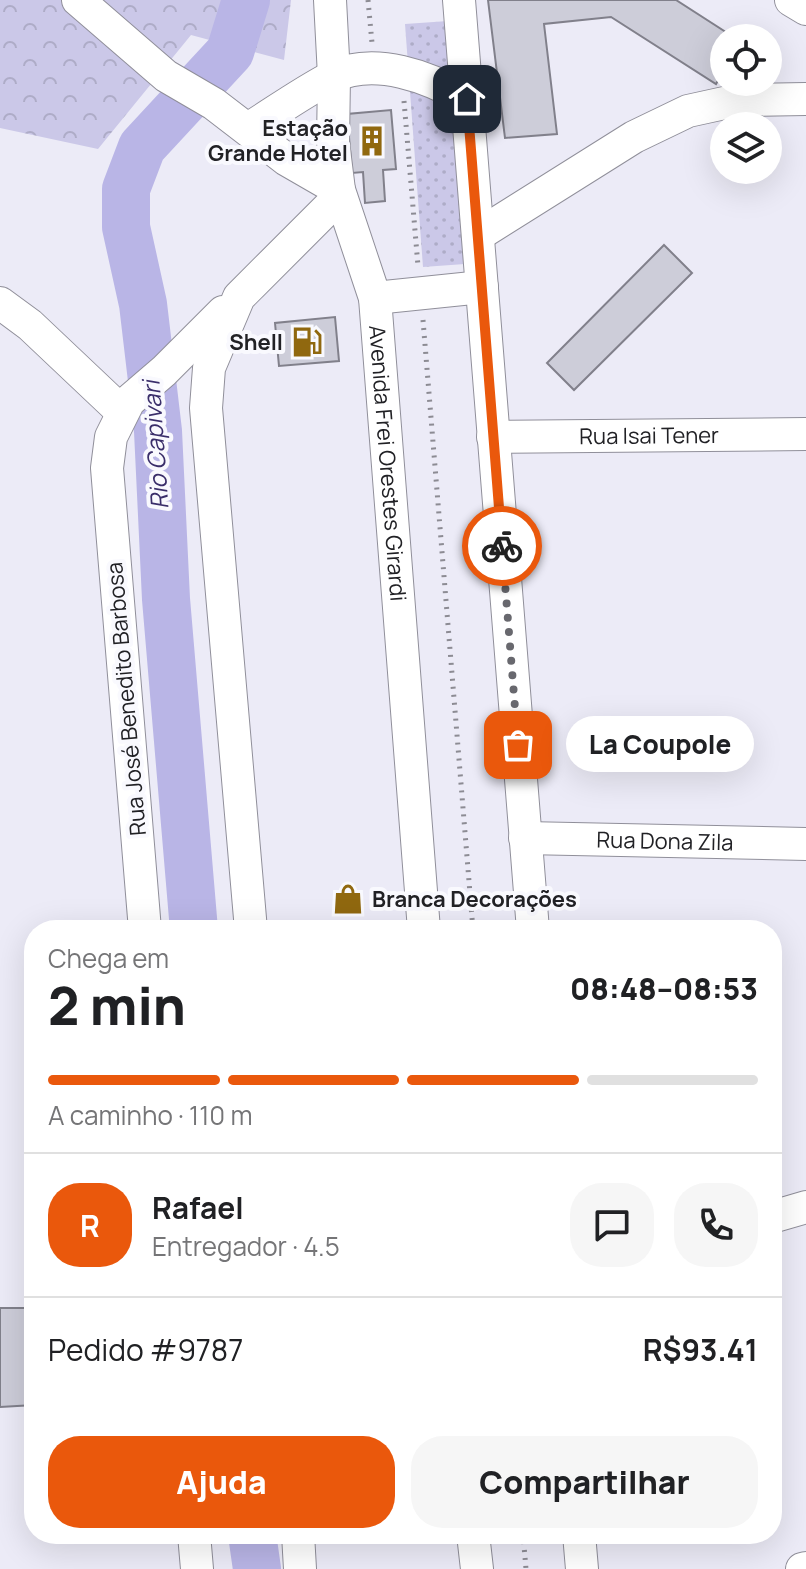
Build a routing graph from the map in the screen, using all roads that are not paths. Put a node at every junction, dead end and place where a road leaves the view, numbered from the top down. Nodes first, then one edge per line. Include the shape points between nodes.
1 (78, 0) edge
2 (330, 0) edge
3 (459, 0) edge
4 (791, 0) edge
5 (806, 9) edge
6 (334, 76) junction
7 (467, 99) junction
8 (806, 99) edge
9 (248, 129) junction
10 (340, 193) junction
11 (478, 235) junction
12 (482, 287) junction
13 (239, 297) junction
14 (375, 298) junction
15 (0, 303) edge
16 (126, 406) junction
17 (806, 434) edge
18 (493, 437) junction
19 (525, 838) junction
20 (806, 844) edge
21 (144, 920) edge
22 (250, 920) edge
23 (423, 920) edge
24 (532, 920) edge
25 (806, 1207) edge
26 (782, 1214) edge
27 (195, 1544) edge
28 (299, 1544) edge
29 (474, 1544) edge
30 (580, 1544) edge
31 (197, 1569) edge
32 (300, 1569) edge
33 (477, 1569) edge
34 (582, 1569) edge

1 - 9 street via 166,76
2 - 6 street, Avenida Frei Orestes Girardi
3 - 7 street
4 - 5 street
6 - 7 street via 354,70 397,71
6 - 9 street
6 - 10 street, Avenida Frei Orestes Girardi via 333,142
7 - 11 street
8 - 11 street via 738,100 688,111 634,137
9 - 10 street
10 - 13 street
10 - 14 street, Avenida Frei Orestes Girardi
11 - 12 street
12 - 14 street
12 - 18 street
13 - 16 street
13 - 22 street via 209,368 206,408
14 - 23 street, Avenida Frei Orestes Girardi
15 - 16 street
16 - 21 street, Rua José Benedito Barbosa via 111,437 107,468
17 - 18 street, Rua Isai Tener
18 - 19 street
19 - 20 street, Rua Dona Zila
19 - 24 street
25 - 26 street
27 - 31 street
28 - 32 street
29 - 33 street
30 - 34 street

